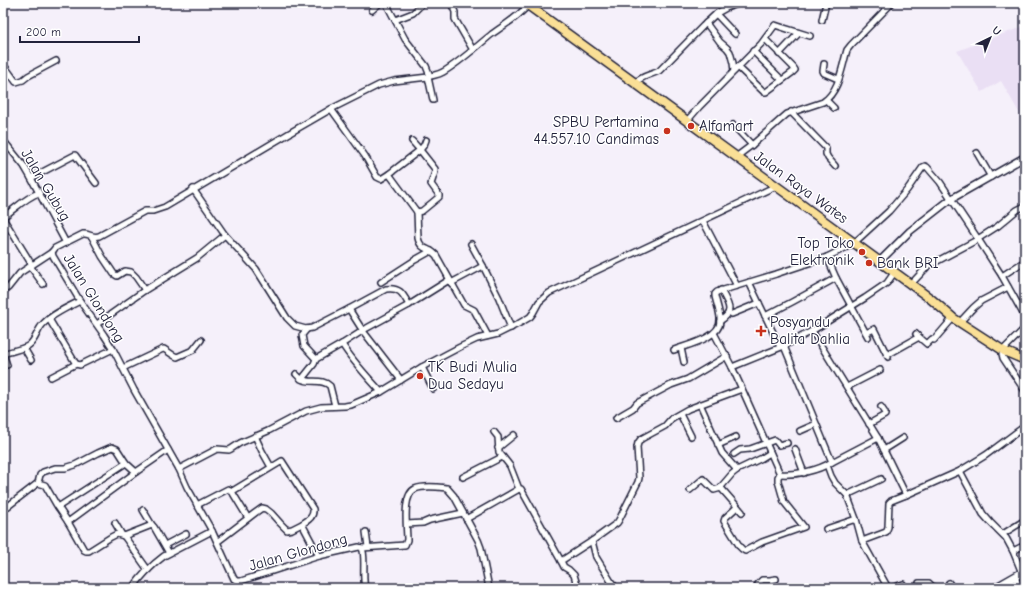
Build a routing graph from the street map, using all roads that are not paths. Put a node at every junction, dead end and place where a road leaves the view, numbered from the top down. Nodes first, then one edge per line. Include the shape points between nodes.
1 (380, 3) edge
2 (386, 3) edge
3 (423, 3) edge
4 (451, 3) edge
5 (741, 3) edge
6 (826, 3) edge
7 (892, 3) edge
8 (526, 4) edge
9 (372, 10) dead end
10 (716, 14) junction
11 (395, 20) junction
12 (822, 20) dead end
13 (706, 24) junction
14 (799, 33) junction
15 (735, 34) dead end
16 (810, 36) dead end
17 (765, 39) junction
18 (473, 50) junction
19 (753, 51) junction
20 (779, 54) junction
21 (56, 61) dead end
22 (824, 64) dead end
23 (3, 67) edge
24 (738, 67) junction
25 (734, 71) junction
26 (429, 77) junction
27 (838, 79) junction
28 (782, 80) junction
29 (635, 83) junction
30 (433, 100) dead end
31 (826, 100) junction
32 (834, 108) dead end
33 (331, 109) junction
34 (791, 112) junction
35 (687, 121) junction
36 (733, 125) dead end
37 (3, 140) edge
38 (426, 140) dead end
39 (412, 141) dead end
40 (752, 145) junction
41 (420, 150) junction
42 (977, 153) dead end
43 (1025, 157) edge
44 (736, 158) junction
45 (835, 166) dead end
46 (390, 174) junction
47 (991, 177) junction
48 (31, 178) junction
49 (96, 183) dead end
50 (776, 186) junction
51 (193, 189) junction
52 (39, 193) junction
53 (951, 199) junction
54 (1025, 206) edge
55 (417, 212) junction
56 (3, 218) edge
57 (703, 221) junction
58 (224, 235) junction
59 (92, 237) junction
60 (978, 239) junction
61 (66, 243) junction
62 (471, 244) dead end
63 (853, 244) junction
64 (431, 251) junction
65 (52, 252) junction
66 (827, 257) junction
67 (1025, 261) edge
68 (879, 262) junction
69 (31, 265) junction
70 (483, 266) junction
71 (894, 273) junction
72 (1002, 276) junction
73 (836, 278) junction
74 (450, 281) junction
75 (381, 282) dead end
76 (749, 282) junction
77 (43, 284) dead end
78 (910, 285) junction
79 (737, 286) junction
80 (1008, 287) junction
81 (3, 290) edge
82 (145, 290) junction
83 (720, 290) junction
84 (80, 301) junction
85 (759, 303) junction
86 (409, 305) junction
87 (851, 306) junction
88 (349, 309) junction
89 (1023, 310) edge
90 (732, 314) dead end
91 (765, 316) junction
92 (1025, 317) edge
93 (48, 319) junction
94 (957, 320) junction
95 (720, 321) junction
96 (97, 324) junction
97 (511, 328) junction
98 (1025, 328) edge
99 (308, 329) junction
100 (363, 331) junction
101 (812, 331) junction
102 (714, 333) junction
103 (488, 336) junction
104 (201, 340) dead end
105 (342, 344) junction
106 (782, 347) junction
107 (24, 348) junction
108 (680, 348) junction
109 (113, 349) junction
110 (674, 350) dead end
111 (1004, 351) junction
112 (3, 354) edge
113 (727, 356) junction
114 (316, 359) junction
115 (31, 360) dead end
116 (1025, 360) edge
117 (684, 362) dead end
118 (76, 364) junction
119 (7, 365) dead end
120 (422, 367) junction
121 (732, 367) junction
122 (123, 368) junction
123 (880, 370) dead end
124 (296, 374) dead end
125 (51, 377) dead end
126 (302, 379) junction
127 (401, 380) junction
128 (847, 387) junction
129 (433, 389) dead end
130 (742, 389) junction
131 (1025, 391) edge
132 (381, 392) junction
133 (700, 404) junction
134 (335, 406) junction
135 (881, 407) dead end
136 (680, 414) junction
137 (616, 418) dead end
138 (816, 424) junction
139 (869, 424) junction
140 (1025, 426) edge
141 (494, 432) dead end
142 (800, 432) dead end
143 (514, 435) dead end
144 (255, 436) junction
145 (691, 436) dead end
146 (736, 437) dead end
147 (878, 438) junction
148 (903, 438) dead end
149 (766, 443) junction
150 (787, 443) dead end
151 (718, 445) junction
152 (498, 448) junction
153 (795, 449) dead end
154 (168, 450) junction
155 (884, 450) junction
156 (770, 453) junction
157 (734, 454) dead end
158 (502, 457) junction
159 (832, 462) junction
160 (126, 463) junction
161 (827, 465) junction
162 (271, 467) junction
163 (179, 469) junction
164 (737, 470) junction
165 (960, 471) junction
166 (136, 472) junction
167 (804, 473) junction
168 (780, 474) junction
169 (463, 477) dead end
170 (881, 479) dead end
171 (38, 483) junction
172 (720, 488) junction
173 (519, 489) junction
174 (690, 490) dead end
175 (231, 492) junction
176 (906, 495) junction
177 (848, 496) junction
178 (197, 505) junction
179 (58, 507) junction
180 (737, 507) junction
181 (3, 510) edge
182 (143, 510) dead end
183 (742, 512) dead end
184 (463, 513) junction
185 (248, 518) junction
186 (466, 519) junction
187 (856, 519) junction
188 (68, 522) junction
189 (1022, 522) dead end
190 (114, 523) dead end
191 (302, 524) junction
192 (407, 524) junction
193 (152, 525) junction
194 (826, 529) dead end
195 (212, 531) junction
196 (366, 532) dead end
197 (186, 534) dead end
198 (1003, 534) junction
199 (123, 536) junction
200 (180, 537) junction
201 (592, 541) junction
202 (862, 541) junction
203 (217, 542) junction
204 (165, 545) junction
205 (184, 545) junction
206 (1023, 546) dead end
207 (362, 548) junction
208 (368, 548) junction
209 (1013, 551) junction
210 (169, 553) junction
211 (319, 556) junction
212 (561, 560) junction
213 (148, 570) junction
214 (1023, 572) edge
215 (1015, 577) junction
216 (776, 579) dead end
217 (237, 581) junction
218 (918, 583) dead end
219 (903, 584) dead end
220 (614, 586) edge
221 (133, 588) edge
222 (240, 588) edge
223 (365, 588) edge
224 (489, 588) edge
225 (578, 588) edge
226 (606, 588) edge
227 (759, 588) edge
228 (888, 588) edge
229 (891, 588) edge
230 (934, 588) edge
231 (995, 588) edge
232 (1020, 588) edge

1 - 9 street
2 - 11 street
3 - 11 street via 413,13
4 - 18 street via 456,19
5 - 10 street
6 - 12 street
7 - 27 street via 851,45
8 - 18 street, Jalan Glondong via 525,9
8 - 29 highway, Jalan Raya Wates
10 - 13 street
10 - 15 street
11 - 26 street via 405,39 427,69
13 - 25 street via 730,52
13 - 29 street via 659,71 640,78
14 - 16 street
14 - 17 street via 776,25
14 - 20 street
17 - 19 street
17 - 20 street
18 - 26 street, Jalan Glondong via 442,73
19 - 24 street
19 - 28 street
20 - 28 street via 795,70
21 - 23 street via 16,82
22 - 27 street via 824,73
24 - 25 street
24 - 28 street via 764,92
25 - 35 street
26 - 30 street
26 - 33 street, Jalan Glondong via 387,83
27 - 31 street
29 - 35 highway, Jalan Raya Wates
31 - 32 street
31 - 34 street
33 - 46 street via 377,177 381,179
33 - 51 street, Jalan Glondong
34 - 40 street
34 - 45 street via 826,148 826,154
35 - 44 highway, Jalan Raya Wates
36 - 40 street
37 - 48 street, Jalan Gubug
38 - 41 street
39 - 41 street
40 - 44 street
41 - 46 street
41 - 55 street via 435,170 431,184 439,195 422,211
42 - 47 street
43 - 47 street
44 - 50 highway, Jalan Raya Wates
46 - 55 street
47 - 53 street
48 - 49 street via 75,156
48 - 52 street, Jalan Gubug
50 - 57 street
50 - 63 highway, Jalan Raya Wates
51 - 58 street
51 - 59 street, Jalan Glondong via 165,207 144,211 108,232
52 - 56 street via 28,198
52 - 61 street, Jalan Gubug
53 - 60 street
53 - 63 street via 925,166 885,215
53 - 68 street via 910,231
54 - 60 street
55 - 64 street via 419,242
56 - 69 street
57 - 79 street
57 - 97 street via 549,293 538,302 530,317
58 - 82 street via 197,258
58 - 99 street via 256,269 290,322
59 - 61 street, Jalan Glondong via 82,234
59 - 82 street via 114,274 117,276 125,271 131,272
60 - 72 street
60 - 78 street via 928,266
61 - 65 street, Jalan Glondong
62 - 70 street
63 - 66 street
63 - 68 highway, Jalan Raya Wates
64 - 74 street via 436,255
64 - 75 street
65 - 69 street
65 - 84 street, Jalan Glondong
66 - 73 street
66 - 76 street
67 - 72 street
68 - 71 highway, Jalan Raya Wates
69 - 77 street
69 - 81 street
70 - 74 street
70 - 97 street
71 - 78 highway, Jalan Raya Wates
71 - 87 street via 887,283
72 - 80 street
73 - 87 street
73 - 91 street
74 - 86 street
74 - 103 street via 464,305 476,312
76 - 79 street
76 - 85 street
78 - 94 highway, Jalan Raya Wates
79 - 83 street
80 - 89 street
80 - 94 street via 981,301
82 - 96 street
83 - 95 street via 715,294
83 - 95 street via 729,306 728,314
84 - 93 street
84 - 96 street, Jalan Glondong
85 - 90 street
85 - 91 street
86 - 88 street via 403,293 386,288
86 - 100 street
87 - 94 street via 867,335 874,329 887,356 918,335 927,344
87 - 101 street
88 - 99 street
88 - 100 street
89 - 92 street
91 - 106 street
93 - 107 street via 31,343
93 - 118 street
94 - 111 highway, Jalan Raya Wates
95 - 102 street
96 - 109 street, Jalan Glondong
97 - 103 street
98 - 111 street
99 - 114 street via 302,334 304,346
100 - 105 street
100 - 127 street
101 - 106 street
101 - 128 street
102 - 108 street
102 - 113 street
103 - 120 street via 460,346
104 - 122 street via 194,350 180,357 175,357 163,348
105 - 114 street
105 - 132 street via 359,369
106 - 121 street
106 - 138 street
107 - 112 street
107 - 115 street
108 - 110 street
108 - 117 street
109 - 118 street via 80,365
109 - 122 street, Jalan Glondong
111 - 116 highway, Jalan Raya Wates
111 - 131 street via 1003,358
112 - 119 street
113 - 121 street
113 - 137 street via 688,379 637,403
114 - 126 street
118 - 125 street
120 - 127 street
120 - 129 street
121 - 130 street
122 - 154 street, Jalan Glondong
123 - 128 street
124 - 126 street
126 - 134 street via 328,384
127 - 132 street
128 - 139 street
130 - 133 street
130 - 149 street
132 - 134 street via 356,403
133 - 136 street
133 - 151 street
134 - 144 street via 314,408
135 - 139 street via 885,416
136 - 145 street
136 - 201 street via 638,443 637,485 617,524
138 - 142 street
138 - 159 street
139 - 147 street
140 - 165 street
141 - 152 street via 498,438
143 - 152 street
144 - 162 street
144 - 163 street via 229,450 216,449
146 - 151 street
147 - 155 street
147 - 159 street
148 - 155 street
149 - 150 street via 775,440 779,445
149 - 156 street
149 - 157 street
151 - 164 street
152 - 158 street
153 - 167 street
154 - 163 street, Jalan Glondong
154 - 166 street
155 - 176 street
156 - 164 street
156 - 168 street
158 - 169 street
158 - 173 street via 510,466
159 - 161 street
160 - 166 street
160 - 171 street via 117,449 112,447 75,466 43,472
160 - 179 street
161 - 167 street
161 - 177 street via 835,483
162 - 175 street
162 - 191 street via 282,461 313,510 312,516
163 - 178 street, Jalan Glondong
164 - 172 street
165 - 176 street
165 - 198 street via 984,514
166 - 188 street
167 - 168 street
168 - 180 street via 778,479 782,498 804,527 744,550 724,521
170 - 177 street
171 - 179 street via 45,485
171 - 181 street
172 - 174 street via 714,490 703,479
172 - 180 street
173 - 186 street
173 - 212 street via 522,490
175 - 178 street via 228,490
175 - 185 street
176 - 202 street via 889,503 886,532
177 - 187 street
178 - 195 street, Jalan Glondong
179 - 188 street
180 - 183 street
182 - 193 street
184 - 186 street
184 - 192 street via 423,523
184 - 192 street via 447,488 423,487 410,492 406,506
185 - 191 street via 259,510 266,509 287,530
185 - 203 street
186 - 224 street via 481,548
187 - 194 street
187 - 202 street
188 - 199 street via 86,551 117,534
189 - 198 street
190 - 199 street
191 - 211 street
192 - 208 street via 405,545
193 - 199 street
193 - 204 street
195 - 203 street, Jalan Glondong
195 - 205 street
196 - 208 street
197 - 200 street
198 - 209 street
199 - 213 street
200 - 204 street
200 - 205 street
201 - 212 street
201 - 220 street via 596,557
202 - 228 street
203 - 217 street, Jalan Glondong
204 - 210 street
205 - 210 street
206 - 209 street
207 - 208 street
207 - 211 street, Jalan Glondong
207 - 223 street, Jalan Glondong
209 - 214 street
210 - 213 street
211 - 217 street, Jalan Glondong via 241,582
212 - 225 street via 564,567 574,575
213 - 221 street
214 - 215 main road
215 - 231 main road
215 - 232 street
216 - 227 street via 762,580 758,584
217 - 222 street
218 - 230 street via 928,583
219 - 229 street
220 - 226 street

